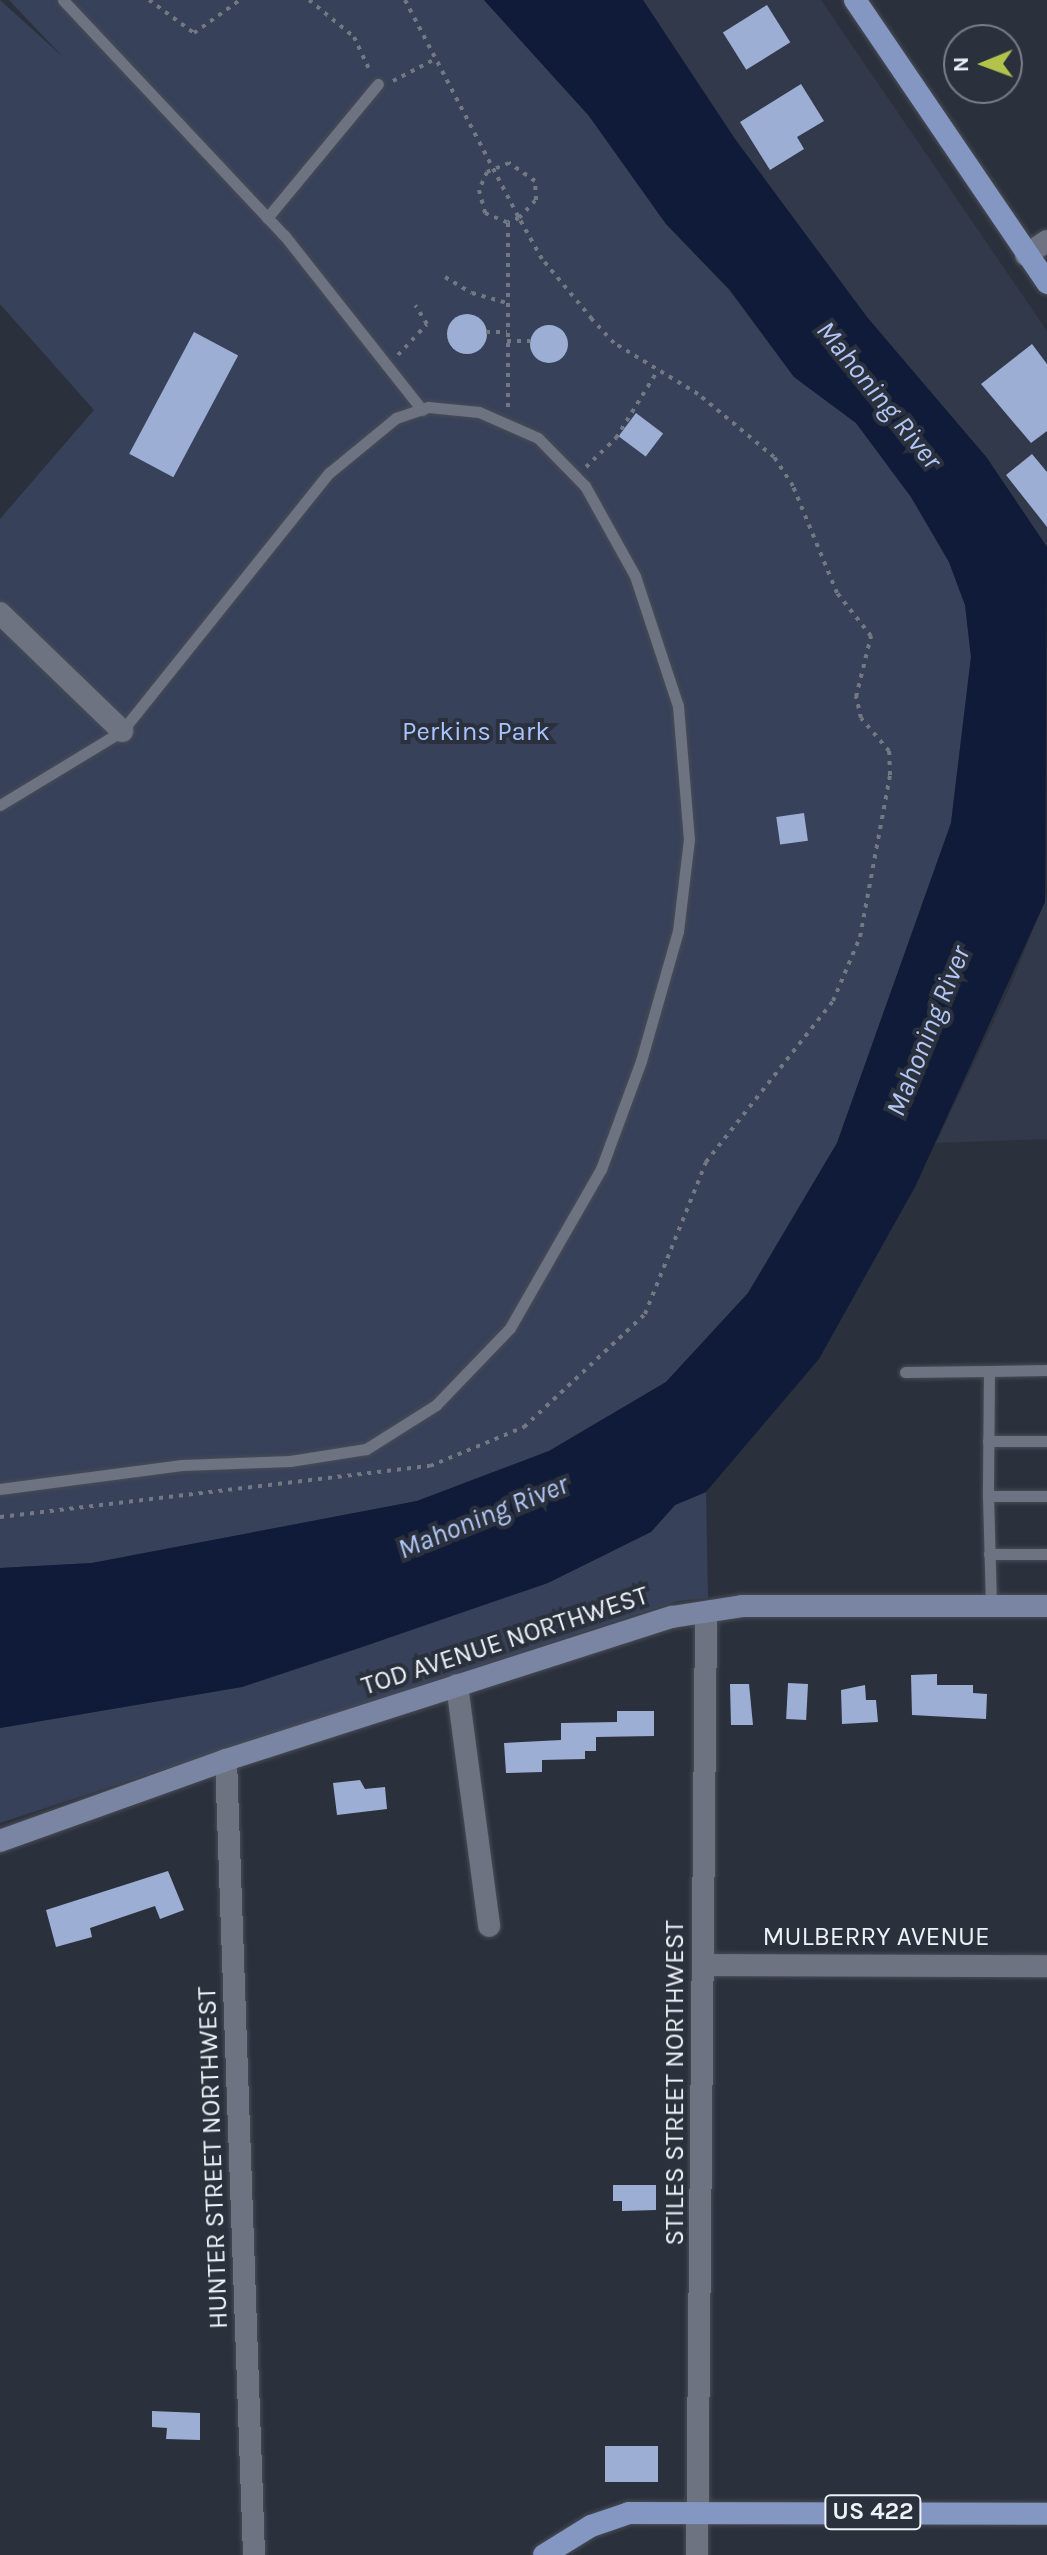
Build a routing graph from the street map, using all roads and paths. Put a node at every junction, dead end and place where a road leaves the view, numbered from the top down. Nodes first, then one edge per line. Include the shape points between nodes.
1 (63, 0) edge
2 (149, 0) edge
3 (240, 0) edge
4 (309, 0) edge
5 (405, 0) edge
6 (855, 0) edge
7 (435, 59) junction
8 (378, 84) junction
9 (493, 168) junction
10 (267, 218) junction
11 (519, 218) junction
12 (508, 223) junction
13 (1047, 241) edge
14 (1026, 255) junction
15 (445, 277) dead end
16 (1047, 283) edge
17 (507, 303) junction
18 (415, 305) dead end
19 (486, 332) dead end
20 (507, 332) junction
21 (507, 341) junction
22 (530, 341) dead end
23 (388, 365) junction
24 (658, 370) junction
25 (422, 410) junction
26 (508, 423) junction
27 (581, 472) dead end
28 (0, 613) edge
29 (122, 731) junction
30 (0, 805) edge
31 (1047, 1370) edge
32 (989, 1371) junction
33 (905, 1372) dead end
34 (988, 1441) junction
35 (1047, 1441) edge
36 (0, 1489) edge
37 (988, 1496) junction
38 (1047, 1496) edge
39 (0, 1517) edge
40 (989, 1554) junction
41 (1047, 1554) edge
42 (991, 1606) junction
43 (1047, 1606) edge
44 (706, 1612) junction
45 (457, 1685) junction
46 (226, 1760) junction
47 (0, 1841) edge
48 (489, 1926) dead end
49 (704, 1965) junction
50 (1047, 1966) edge
51 (699, 2511) junction
52 (1047, 2514) edge
53 (254, 2555) edge
54 (544, 2555) edge
55 (697, 2555) edge

1 - 10 lane
2 - 3 path via 194,33
4 - 8 path via 354,37
5 - 7 path
6 - 14 main road
7 - 8 path via 382,88
7 - 9 path
8 - 10 lane
9 - 11 path
9 - 11 path via 509,163 535,181 536,200
9 - 12 path via 482,178 480,206 492,218
10 - 23 lane
11 - 12 path
11 - 24 path via 542,259 592,319 614,343
12 - 17 path
13 - 14 street
14 - 16 main road
15 - 17 path via 472,293
17 - 20 path
18 - 23 path via 427,324
19 - 20 path
20 - 21 path
21 - 22 path
21 - 26 path
23 - 25 lane
24 - 27 path via 616,438
24 - 39 path via 698,394 774,457 793,486 837,593 871,636 856,697 861,718 889,751 890,775 860,937 833,1001 706,1162 645,1314 524,1427 430,1466
25 - 26 lane via 479,412
25 - 29 lane via 396,418 329,473
26 - 36 lane via 538,438 585,486 635,576 678,706 689,839 678,931 641,1061 601,1169 510,1328 436,1405 366,1449 290,1461 182,1465
28 - 29 street
29 - 30 lane
31 - 32 lane
32 - 33 lane
32 - 34 lane
34 - 35 lane
34 - 37 lane
37 - 38 lane
37 - 40 lane
40 - 41 lane
40 - 42 lane
42 - 43 main road, TOD AVENUE NORTHWEST
42 - 44 main road, TOD AVENUE NORTHWEST via 742,1606
44 - 45 main road, TOD AVENUE NORTHWEST via 672,1617
44 - 49 street, STILES STREET NORTHWEST
45 - 46 main road, TOD AVENUE NORTHWEST
45 - 48 street
46 - 47 main road, TOD AVENUE NORTHWEST
46 - 53 street, HUNTER STREET NORTHWEST
49 - 50 street, MULBERRY AVENUE
49 - 51 street, STILES STREET NORTHWEST
51 - 52 main road, US 422
51 - 54 main road, US 422 via 613,2516
51 - 55 street, STILES STREET NORTHWEST

